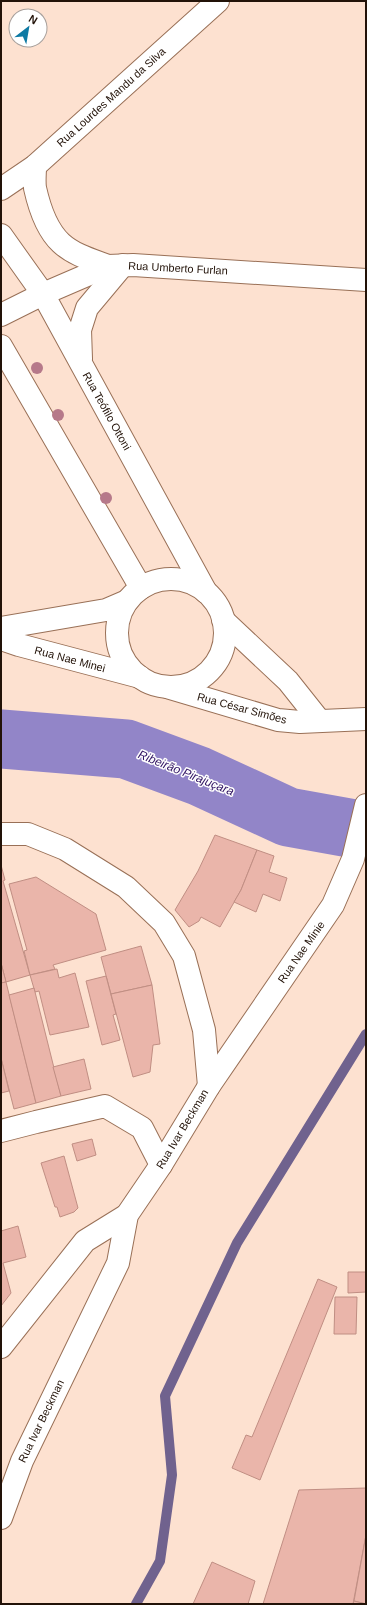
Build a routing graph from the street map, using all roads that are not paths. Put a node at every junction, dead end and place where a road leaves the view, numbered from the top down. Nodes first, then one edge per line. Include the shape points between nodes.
1 (218, 1) edge
2 (35, 166) junction
3 (1, 189) edge
4 (1, 235) edge
5 (115, 265) junction
6 (365, 281) edge
7 (43, 294) junction
8 (1, 315) edge
9 (1, 346) edge
10 (80, 362) junction
11 (206, 592) junction
12 (134, 594) junction
13 (223, 620) junction
14 (1, 628) edge
15 (1, 639) edge
16 (140, 677) junction
17 (167, 687) junction
18 (318, 720) junction
19 (364, 725) edge
20 (366, 805) edge
21 (1, 834) edge
22 (209, 1086) junction
23 (1, 1131) edge
24 (161, 1165) junction
25 (127, 1215) junction
26 (1, 1347) edge
27 (1, 1518) edge

1 - 2 street, Rua Lourdes Mandu da Silva
2 - 3 street, Rua Lourdes Mandu da Silva
2 - 5 street via 35,187 40,206 49,226 61,243 83,257
4 - 7 street, Rua Teófilo Ottoni
5 - 6 street, Rua Umberto Furlan
5 - 7 street, Rua Umberto Furlan
5 - 10 street via 87,308 80,330
7 - 8 street, Rua Umberto Furlan
7 - 10 street, Rua Teófilo Ottoni
9 - 12 street
10 - 11 street, Rua Teófilo Ottoni
11 - 12 street via 191,583 175,579 158,580
11 - 13 street via 217,604
12 - 14 street via 106,610
12 - 16 street via 119,616 116,633 119,650 127,665
13 - 17 street via 225,637 221,653 213,668 189,684
13 - 18 street via 288,681
15 - 16 street, Rua Nae Minei
16 - 17 street via 153,684
17 - 18 street, Rua César Simões via 278,720
18 - 19 street, Rua César Simões
20 - 22 street, Rua Nae Minie via 353,859 333,905
21 - 22 street, Rua Ivar Beckman via 28,834 65,848 126,887 164,923 184,956 204,1030
22 - 24 street, Rua Ivar Beckman
23 - 24 street via 105,1106 142,1128
24 - 25 street, Rua Ivar Beckman
25 - 26 street, Rua Ivar Beckman via 85,1241
25 - 27 street, Rua Ivar Beckman via 118,1263 22,1461

